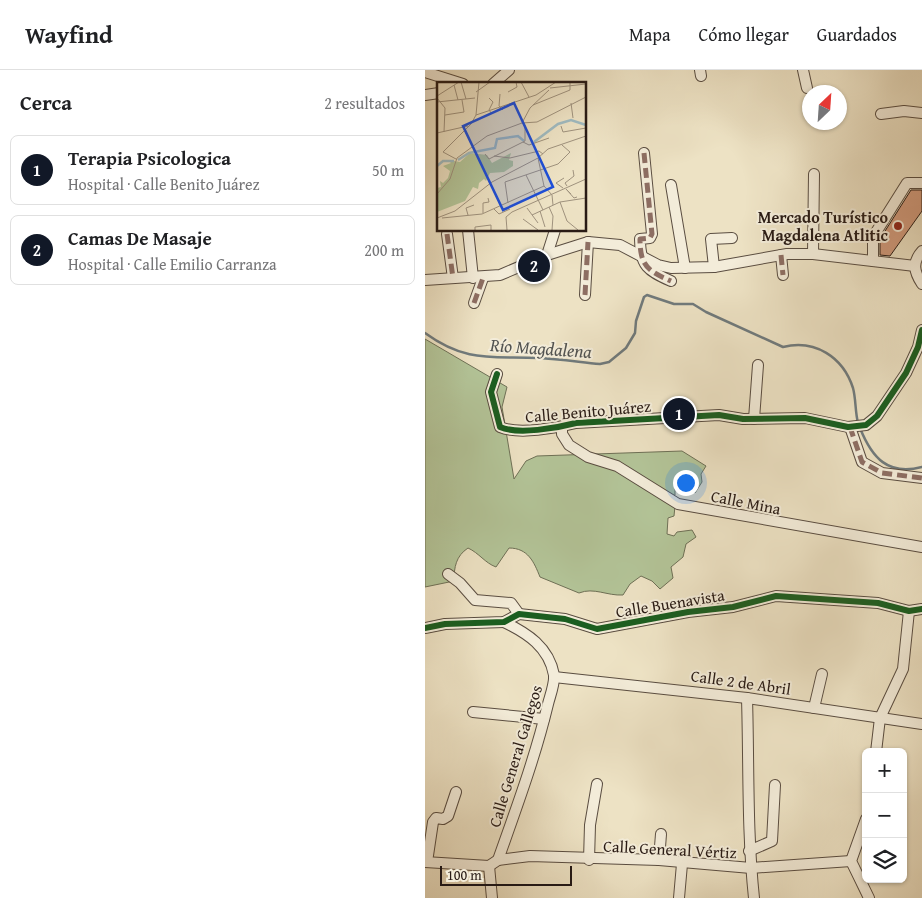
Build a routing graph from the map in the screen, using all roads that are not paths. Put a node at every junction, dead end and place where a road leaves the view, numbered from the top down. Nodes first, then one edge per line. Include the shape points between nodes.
1 (509, 70) edge
2 (803, 70) edge
3 (425, 72) edge
4 (457, 82) edge
5 (495, 82) edge
6 (806, 85) edge
7 (922, 113) edge
8 (881, 114) dead end
9 (644, 153) dead end
10 (814, 174) dead end
11 (922, 183) edge
12 (671, 185) dead end
13 (468, 231) edge
14 (555, 231) edge
15 (447, 234) dead end
16 (732, 238) dead end
17 (588, 242) junction
18 (922, 251) edge
19 (547, 254) junction
20 (813, 254) junction
21 (781, 255) junction
22 (642, 257) junction
23 (873, 261) junction
24 (915, 266) junction
25 (714, 267) junction
26 (685, 268) junction
27 (783, 275) dead end
28 (453, 278) junction
29 (478, 278) junction
30 (425, 280) edge
31 (671, 282) dead end
32 (922, 284) edge
33 (585, 295) dead end
34 (474, 303) dead end
35 (922, 330) edge
36 (758, 365) dead end
37 (497, 374) dead end
38 (754, 419) junction
39 (562, 427) junction
40 (851, 427) junction
41 (922, 478) edge
42 (922, 547) edge
43 (448, 574) dead end
44 (922, 609) edge
45 (909, 611) junction
46 (519, 614) junction
47 (504, 622) junction
48 (425, 628) edge
49 (822, 674) dead end
50 (554, 677) junction
51 (747, 698) junction
52 (814, 708) junction
53 (473, 712) dead end
54 (880, 718) junction
55 (544, 719) junction
56 (922, 724) edge
57 (876, 748) edge
58 (597, 784) dead end
59 (775, 785) dead end
60 (456, 792) dead end
61 (862, 831) edge
62 (661, 834) dead end
63 (749, 851) junction
64 (589, 860) junction
65 (659, 860) junction
66 (851, 861) junction
67 (426, 862) edge
68 (494, 863) junction
69 (682, 864) junction
70 (751, 868) junction
71 (492, 898) edge
72 (679, 898) edge
73 (754, 898) edge
74 (869, 898) edge

1 - 5 street
2 - 6 street
3 - 4 street
7 - 8 street
9 - 22 street via 652,234 649,238 640,239
10 - 20 street
11 - 23 street via 907,183 873,238
12 - 26 street
13 - 29 street
14 - 19 street
15 - 28 street
16 - 25 street via 711,239
17 - 19 street
17 - 22 street via 620,245
17 - 33 street
18 - 24 street
19 - 29 street via 500,275
20 - 21 street
20 - 23 street
21 - 25 street
21 - 27 street
22 - 26 street via 658,265
22 - 31 street via 642,262 651,272
23 - 24 street
24 - 32 street
25 - 26 street
28 - 29 street
28 - 30 street
29 - 34 street
35 - 40 street, Calle Benito Juárez via 906,374 877,416 866,425
36 - 38 street
37 - 39 street, Calle Benito Juárez via 491,392 500,427 509,431
38 - 39 street, Calle Benito Juárez via 719,415 576,423
38 - 40 street, Calle Benito Juárez via 805,418
39 - 42 street, Calle Mina via 561,434 569,445 588,458 617,466 678,504
40 - 41 street via 862,462 882,473
43 - 46 street via 475,600 511,603
44 - 45 street, Calle Buenavista
45 - 46 street, Calle Buenavista via 878,603 775,596 733,607 597,629 565,619
45 - 54 street via 903,669
46 - 47 street
47 - 48 street
47 - 50 street, Calle General Gallegos via 539,644 549,658
49 - 52 street
50 - 51 street, Calle 2 de Abril
50 - 55 street, Calle General Gallegos
51 - 52 street, Calle 2 de Abril
51 - 63 street
52 - 54 street, Calle 2 de Abril
53 - 55 street
54 - 56 street, Calle 2 de Abril
54 - 57 street
55 - 68 street, Calle General Gallegos
58 - 64 street via 590,825
59 - 63 street via 772,841
60 - 67 street via 447,816 434,819
61 - 66 street
62 - 65 street
63 - 70 street
64 - 65 street, Calle General Vértiz
64 - 68 street, Calle General Vértiz via 530,856
65 - 69 street, Calle General Vértiz
66 - 70 street, Calle General Vértiz
66 - 74 street
67 - 68 street, Calle General Vértiz
68 - 71 street
69 - 70 street, Calle General Vértiz
69 - 72 street
70 - 73 street

